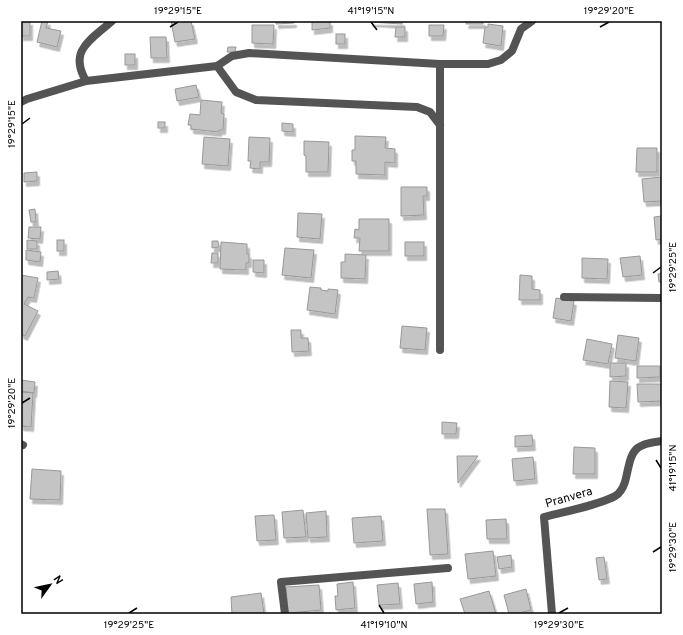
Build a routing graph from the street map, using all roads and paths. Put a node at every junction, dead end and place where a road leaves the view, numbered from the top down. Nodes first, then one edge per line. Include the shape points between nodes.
1 (112, 21) edge
2 (532, 21) edge
3 (440, 64) junction
4 (217, 66) junction
5 (86, 81) junction
6 (21, 102) edge
7 (440, 125) junction
8 (564, 297) dead end
9 (662, 298) edge
10 (440, 350) dead end
11 (662, 441) edge
12 (448, 568) dead end
13 (285, 614) edge
14 (552, 614) edge

1 - 5 street via 82,48 78,61
2 - 3 street via 522,29 512,51 501,60 488,64
3 - 4 street via 249,53 232,56
3 - 7 street
4 - 5 street
4 - 7 street via 236,92 256,100 417,107 430,112
5 - 6 street
7 - 10 street
8 - 9 street
11 - 14 street, Pranvera via 649,442 638,447 631,455 625,484 618,494 606,500 544,517
12 - 13 street via 281,582

